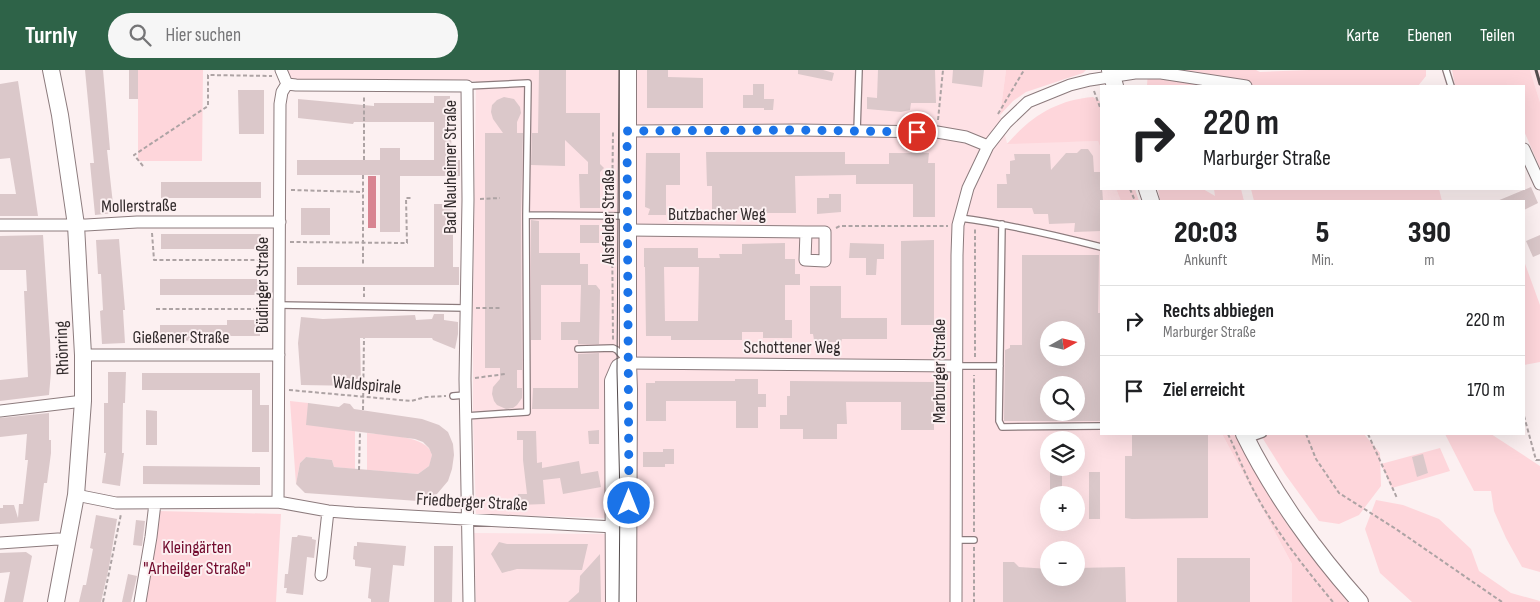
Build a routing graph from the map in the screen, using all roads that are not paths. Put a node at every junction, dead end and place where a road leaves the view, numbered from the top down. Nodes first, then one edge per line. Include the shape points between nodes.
1 (51, 70) edge
2 (60, 70) edge
3 (628, 70) edge
4 (859, 70) edge
5 (1446, 70) edge
6 (284, 77) edge
7 (1113, 78) edge
8 (1239, 85) edge
9 (1450, 85) edge
10 (467, 86) junction
11 (56, 93) junction
12 (620, 130) junction
13 (857, 131) junction
14 (988, 146) junction
15 (1525, 151) edge
16 (1540, 184) edge
17 (561, 208) dead end
18 (526, 215) junction
19 (562, 215) junction
20 (623, 221) junction
21 (280, 222) junction
22 (959, 222) junction
23 (1002, 224) junction
24 (0, 225) edge
25 (76, 225) junction
26 (806, 232) junction
27 (1100, 247) edge
28 (449, 301) dead end
29 (279, 307) junction
30 (449, 308) junction
31 (466, 308) junction
32 (578, 349) dead end
33 (83, 355) junction
34 (279, 355) junction
35 (628, 363) junction
36 (957, 366) junction
37 (1000, 366) junction
38 (465, 395) junction
39 (453, 396) road end
40 (83, 401) junction
41 (0, 411) edge
42 (466, 416) junction
43 (1100, 426) edge
44 (1245, 437) edge
45 (76, 495) junction
46 (278, 502) junction
47 (155, 503) junction
48 (328, 511) junction
49 (468, 520) junction
50 (614, 527) junction
51 (68, 540) junction
52 (957, 540) junction
53 (974, 540) road end
54 (0, 543) edge
55 (321, 575) dead end
56 (56, 602) edge
57 (140, 602) edge
58 (469, 602) edge
59 (614, 602) edge
60 (628, 602) edge
61 (956, 602) edge
62 (1360, 602) edge

1 - 11 main road, Rhönring
2 - 11 main road, Rhönring
3 - 12 main road, Alsfelder Straße
4 - 13 lane
5 - 9 lane
6 - 10 street, Bad Nauheimer Straße via 296,85 364,88
6 - 21 street, Büdinger Straße via 280,104
7 - 8 street, Marburger Straße via 1135,73 1161,73
7 - 14 street, Marburger Straße via 1070,85 1028,102
10 - 18 lane via 528,83
10 - 31 street, Bad Nauheimer Straße
11 - 25 main road, Rhönring
12 - 13 street
12 - 20 main road, Alsfelder Straße
13 - 14 street via 936,132 966,137
14 - 22 street, Marburger Straße via 968,188
15 - 16 street
17 - 19 lane
18 - 19 lane
18 - 42 lane via 527,412
19 - 20 lane
20 - 26 street, Butzbacher Weg
20 - 35 main road, Alsfelder Straße
21 - 25 street, Mollerstraße
21 - 29 street, Büdinger Straße
22 - 23 lane via 975,220
22 - 36 street, Marburger Straße via 956,255
23 - 27 lane
23 - 37 lane
24 - 25 street, Mollerstraße
25 - 33 main road, Rhönring
26 - 26 street, Butzbacher Weg via 825,232 824,261 806,260
28 - 30 lane
29 - 30 lane
29 - 34 street, Büdinger Straße
30 - 31 lane
31 - 38 street, Bad Nauheimer Straße
32 - 35 lane via 613,348
33 - 34 street, Gießener Straße
33 - 40 main road, Rhönring
34 - 46 street, Büdinger Straße
35 - 36 street, Schottener Weg
35 - 50 main road via 619,367 613,381
35 - 60 main road, Alsfelder Straße
36 - 37 lane
36 - 52 street, Marburger Straße
37 - 43 lane via 999,421 1002,427
38 - 39 lane
38 - 42 street, Bad Nauheimer Straße
40 - 41 street
40 - 45 main road, Rhönring
42 - 49 street, Bad Nauheimer Straße
44 - 62 main road via 1296,521
45 - 47 street, Friedberger Straße via 123,503
45 - 51 main road, Rhönring
46 - 47 street, Friedberger Straße
46 - 48 street, Friedberger Straße
47 - 57 street
48 - 49 street, Friedberger Straße
48 - 55 street
49 - 50 street, Friedberger Straße
49 - 58 street, Bad Nauheimer Straße
50 - 59 main road
51 - 54 street
51 - 56 main road, Rhönring
52 - 53 lane
52 - 61 street, Marburger Straße

